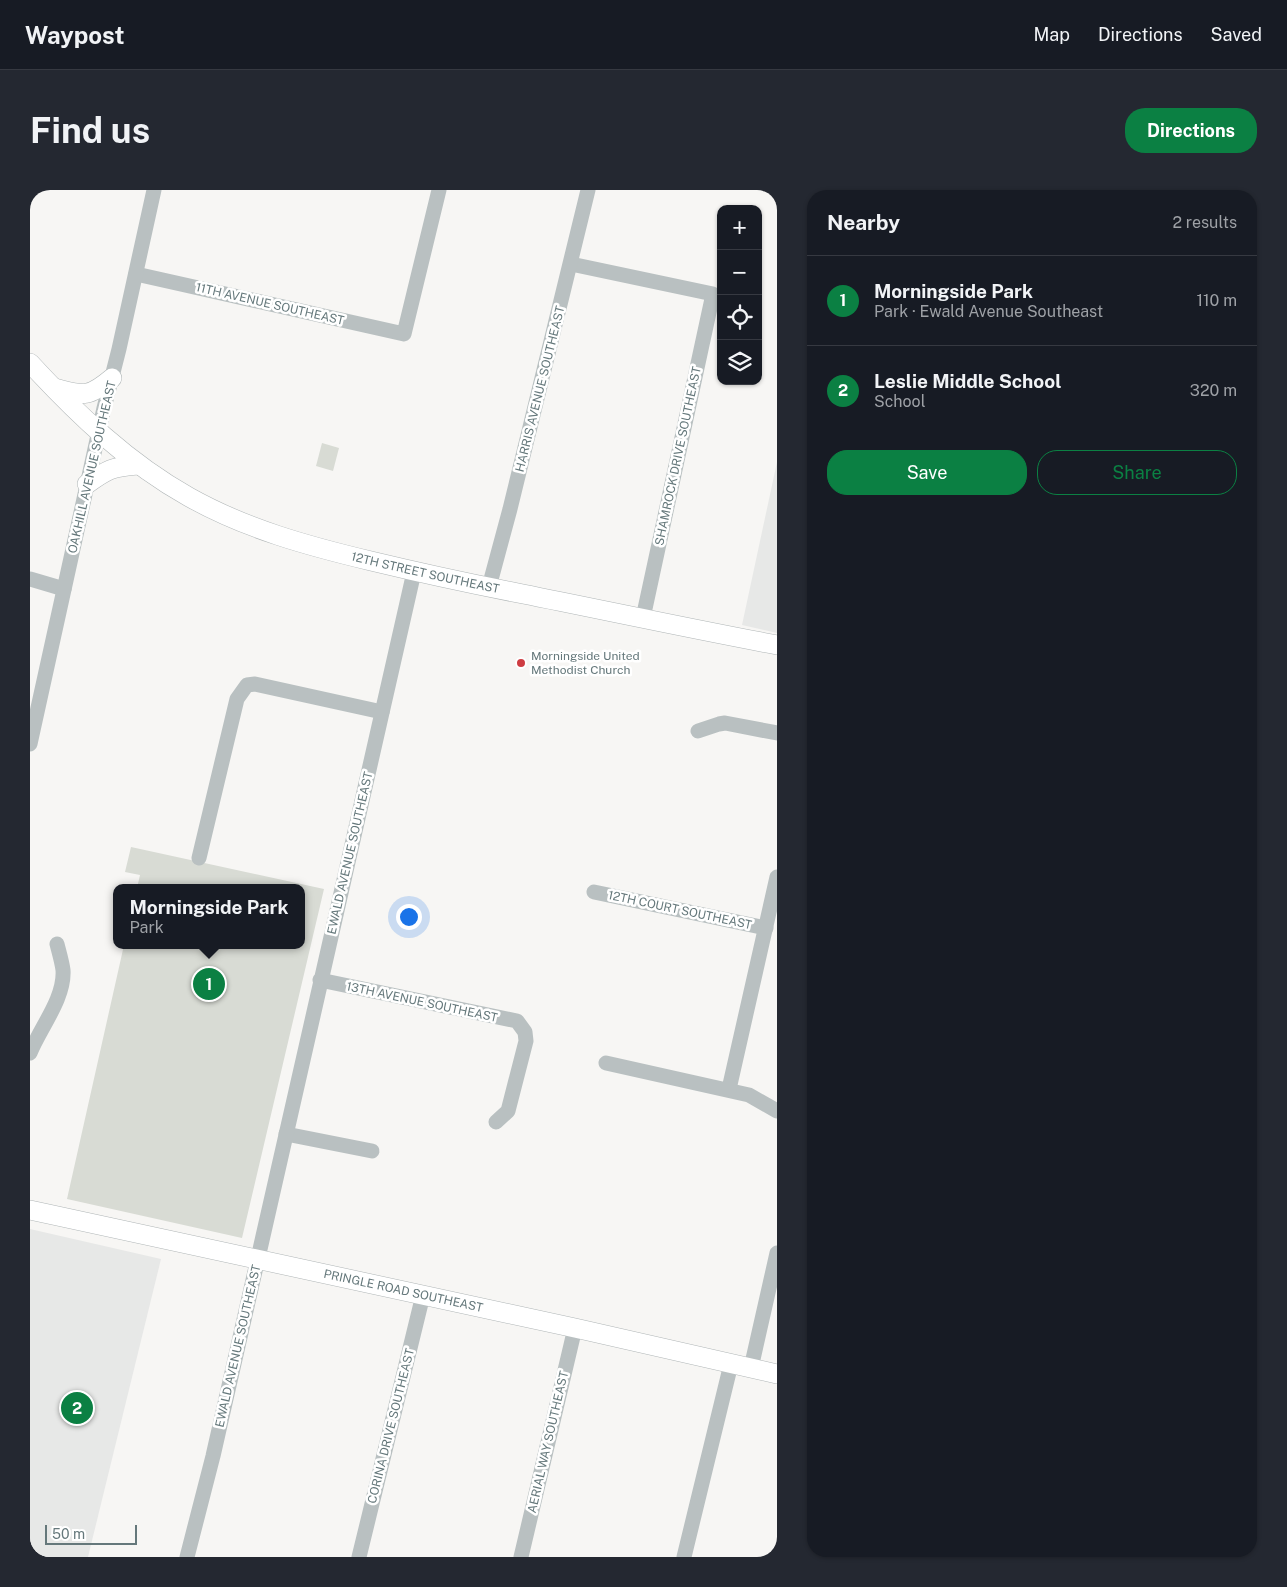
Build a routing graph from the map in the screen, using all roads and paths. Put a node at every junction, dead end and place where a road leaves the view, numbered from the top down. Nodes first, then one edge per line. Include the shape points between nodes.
1 (154, 190) edge
2 (439, 190) edge
3 (588, 190) edge
4 (571, 264) junction
5 (136, 274) junction
6 (30, 363) edge
7 (112, 378) junction
8 (54, 388) junction
9 (99, 432) junction
10 (138, 465) junction
11 (88, 484) junction
12 (414, 572) junction
13 (30, 579) edge
14 (489, 588) junction
15 (64, 589) junction
16 (642, 618) junction
17 (777, 645) edge
18 (382, 712) junction
19 (698, 731) dead end
20 (777, 733) edge
21 (30, 744) edge
22 (200, 858) dead end
23 (777, 877) edge
24 (594, 892) dead end
25 (766, 928) junction
26 (57, 944) dead end
27 (320, 980) junction
28 (30, 1053) edge
29 (606, 1063) dead end
30 (729, 1089) junction
31 (777, 1111) edge
32 (496, 1122) dead end
33 (286, 1134) junction
34 (372, 1151) dead end
35 (30, 1210) edge
36 (777, 1253) edge
37 (258, 1259) junction
38 (423, 1294) junction
39 (575, 1328) junction
40 (731, 1364) junction
41 (751, 1368) junction
42 (777, 1374) edge
43 (187, 1557) edge
44 (359, 1557) edge
45 (521, 1557) edge
46 (684, 1557) edge

1 - 5 street, OAKHILL AVENUE SOUTHEAST
2 - 5 street, 11TH AVENUE SOUTHEAST via 404,334
3 - 4 street, HARRIS AVENUE SOUTHEAST
4 - 14 street, HARRIS AVENUE SOUTHEAST
4 - 16 street, SHAMROCK DRIVE SOUTHEAST via 713,294
5 - 7 street, OAKHILL AVENUE SOUTHEAST
6 - 8 main road, 12TH STREET SOUTHEAST
7 - 8 main road via 92,393 82,395
7 - 9 street, OAKHILL AVENUE SOUTHEAST
8 - 9 main road, 12TH STREET SOUTHEAST
9 - 10 main road, 12TH STREET SOUTHEAST
9 - 11 street, OAKHILL AVENUE SOUTHEAST
10 - 11 main road via 109,469
10 - 12 main road, 12TH STREET SOUTHEAST via 188,496 243,524 335,553
11 - 15 street, OAKHILL AVENUE SOUTHEAST
12 - 14 main road, 12TH STREET SOUTHEAST
12 - 18 street, EWALD AVENUE SOUTHEAST
13 - 15 street
14 - 16 main road, 12TH STREET SOUTHEAST
15 - 21 street, OAKHILL AVENUE SOUTHEAST
16 - 17 main road, 12TH STREET SOUTHEAST
18 - 22 street via 255,684 247,685 237,699
18 - 27 street, EWALD AVENUE SOUTHEAST
19 - 20 street via 725,723
23 - 25 street
24 - 25 street, 12TH COURT SOUTHEAST
25 - 30 street
26 - 28 street via 62,981
27 - 32 street, 13TH AVENUE SOUTHEAST via 517,1021 525,1032 526,1040 508,1111
27 - 33 street, EWALD AVENUE SOUTHEAST
29 - 30 street
30 - 31 street via 749,1095
33 - 34 street
33 - 37 street, EWALD AVENUE SOUTHEAST
35 - 37 main road, PRINGLE ROAD SOUTHEAST
36 - 41 street
37 - 38 main road, PRINGLE ROAD SOUTHEAST
37 - 43 street, EWALD AVENUE SOUTHEAST
38 - 39 main road, PRINGLE ROAD SOUTHEAST
38 - 44 street, CORINA DRIVE SOUTHEAST
39 - 40 main road, PRINGLE ROAD SOUTHEAST
39 - 45 street, AERIAL WAY SOUTHEAST
40 - 41 main road, PRINGLE ROAD SOUTHEAST
40 - 46 street
41 - 42 main road, PRINGLE ROAD SOUTHEAST

